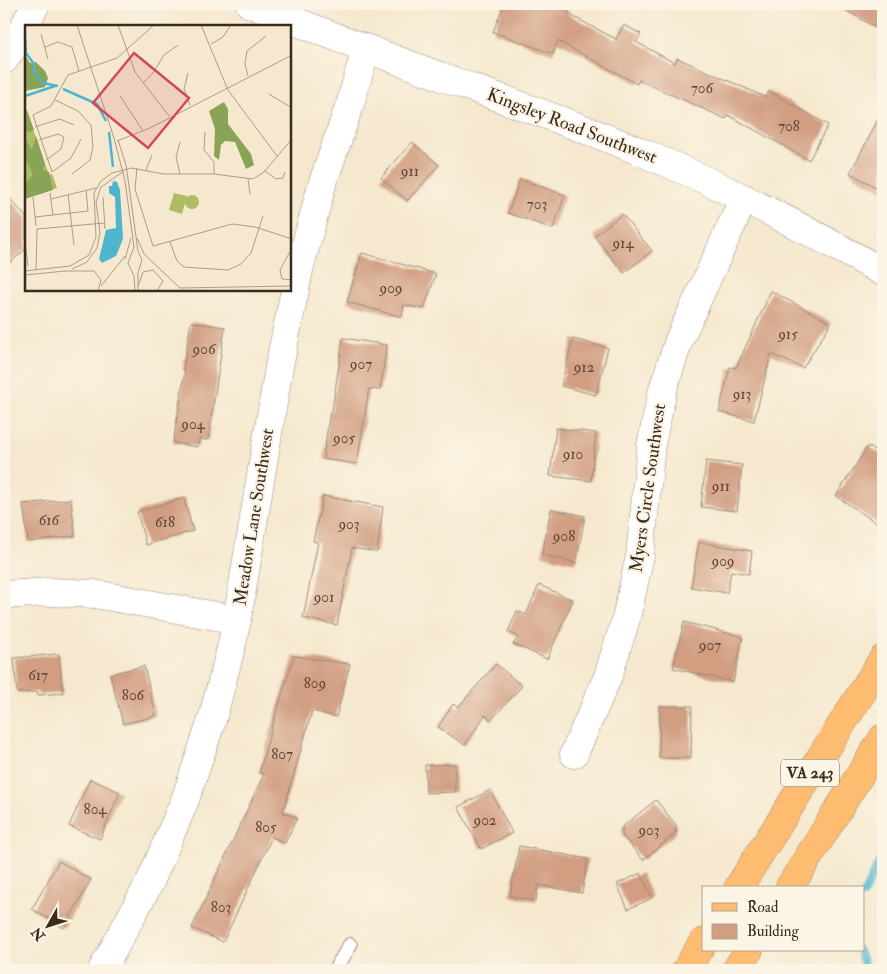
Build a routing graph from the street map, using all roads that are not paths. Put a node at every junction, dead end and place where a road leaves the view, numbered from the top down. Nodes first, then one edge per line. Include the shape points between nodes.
1 (36, 4) edge
2 (250, 4) edge
3 (366, 49) junction
4 (4, 60) edge
5 (744, 198) junction
6 (883, 272) edge
7 (4, 595) edge
8 (237, 620) junction
9 (883, 659) edge
10 (883, 738) edge
11 (574, 754) dead end
12 (739, 886) edge
13 (790, 886) edge
14 (702, 944) edge
15 (350, 945) dead end
16 (748, 952) edge
17 (102, 970) edge
18 (335, 970) edge
19 (686, 970) edge
20 (736, 970) edge

1 - 4 street
2 - 3 street, Kingsley Road Southwest
3 - 5 street, Kingsley Road Southwest via 653,156
3 - 8 street, Meadow Lane Southwest via 322,185 300,266 279,367
5 - 6 street, Kingsley Road Southwest
5 - 11 street, Myers Circle Southwest via 679,340 663,389 651,445 640,556 626,619 608,676
7 - 8 street via 49,592 95,594
8 - 17 street, Meadow Lane Southwest via 212,720 185,800 151,880
9 - 12 main road, VA 243
10 - 13 main road, VA 243
14 - 19 main road
15 - 18 lane
16 - 20 main road

